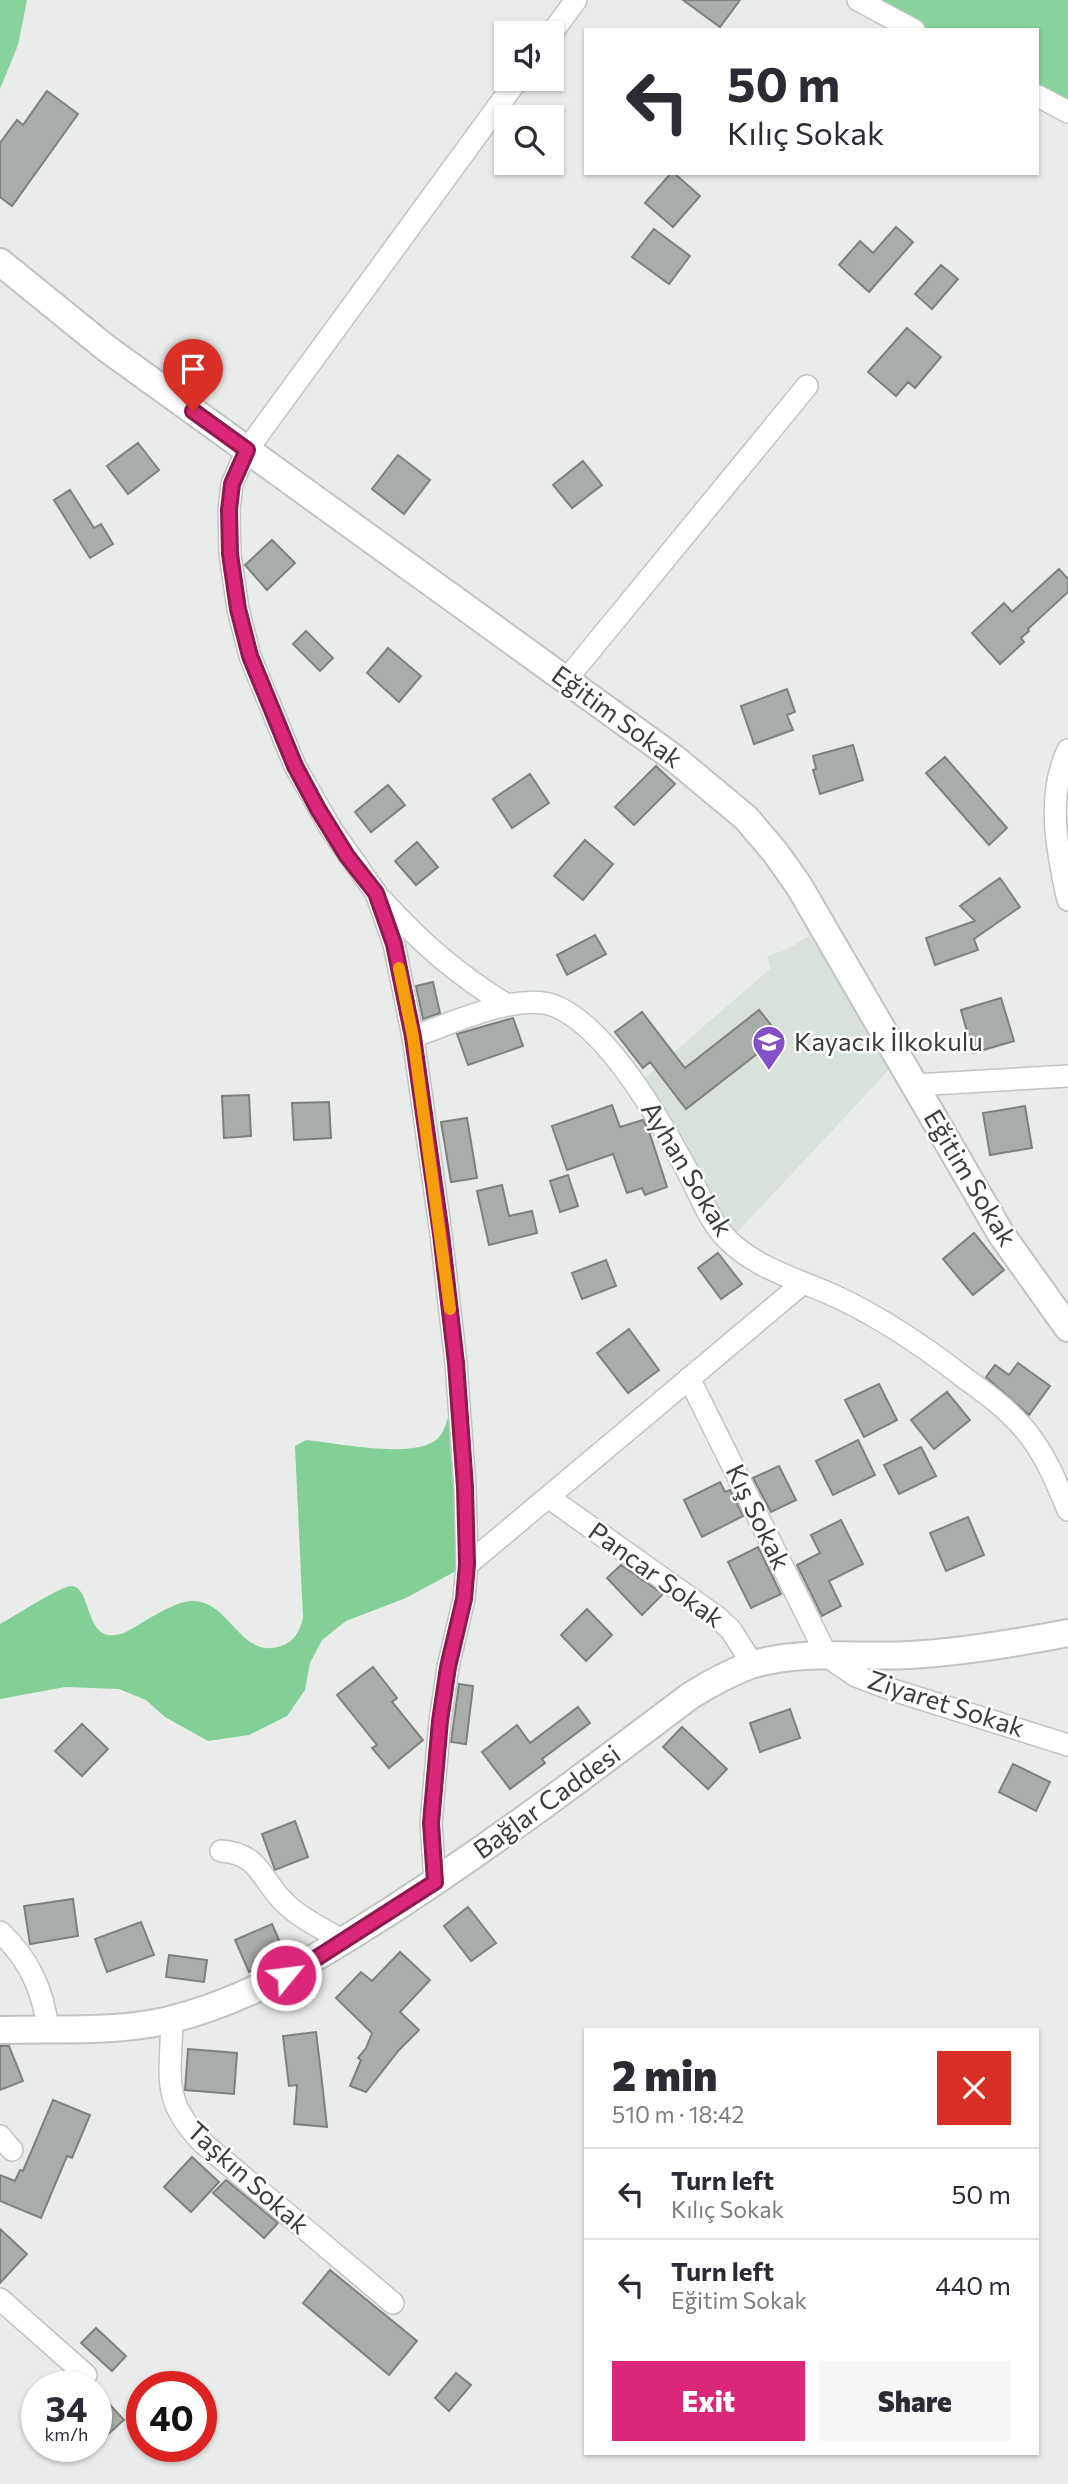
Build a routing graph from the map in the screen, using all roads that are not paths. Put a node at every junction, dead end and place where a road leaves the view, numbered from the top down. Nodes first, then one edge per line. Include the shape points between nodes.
1 (576, 0) edge
2 (858, 0) edge
3 (561, 21) edge
4 (910, 28) edge
5 (510, 91) edge
6 (1039, 97) edge
7 (1068, 112) edge
8 (0, 261) edge
9 (807, 386) dead end
10 (247, 450) junction
11 (566, 680) junction
12 (1068, 750) edge
13 (376, 893) junction
14 (1068, 900) edge
15 (507, 1005) junction
16 (413, 1037) junction
17 (1068, 1076) edge
18 (915, 1085) junction
19 (803, 1283) junction
20 (1067, 1325) edge
21 (689, 1378) junction
22 (548, 1497) junction
23 (1068, 1510) edge
24 (467, 1564) junction
25 (1068, 1633) edge
26 (827, 1656) junction
27 (753, 1665) junction
28 (1068, 1745) edge
29 (222, 1851) dead end
30 (435, 1882) junction
31 (0, 1931) edge
32 (343, 1941) junction
33 (172, 2019) junction
34 (48, 2029) junction
35 (0, 2030) edge
36 (0, 2299) edge
37 (393, 2303) dead end
38 (81, 2371) edge

1 - 3 street
2 - 4 street
5 - 10 street
6 - 7 street
8 - 10 street, Eğitim Sokak via 106,348
9 - 11 street
10 - 11 street, Eğitim Sokak
10 - 13 street via 232,484 229,510 230,554 250,656 295,766 342,847
11 - 18 street, Eğitim Sokak via 674,758 746,818 799,886
12 - 14 street via 1056,785 1055,808
13 - 15 street via 454,971
13 - 16 street via 394,944
15 - 16 street, Ayhan Sokak
15 - 19 street, Ayhan Sokak via 554,1006 593,1034 662,1124 714,1223 729,1241 764,1266
16 - 24 street via 456,1363
17 - 18 street
18 - 20 street, Eğitim Sokak via 1001,1234
19 - 21 street
19 - 23 street, Ayhan Sokak via 896,1327 999,1404 1032,1439
21 - 22 street
21 - 26 street, Kış Sokak
22 - 24 street
22 - 27 street, Pancar Sokak via 709,1610 731,1630
24 - 30 street via 440,1721 431,1823
25 - 26 street, Bağlar Caddesi via 913,1655
26 - 27 street, Bağlar Caddesi
26 - 28 street, Ziyaret Sokak via 856,1675 894,1690
27 - 30 street, Bağlar Caddesi via 690,1696
29 - 32 street via 246,1857 288,1905
30 - 32 street, Bağlar Caddesi
31 - 34 street via 34,1975
32 - 33 street, Bağlar Caddesi via 272,1982
33 - 34 street, Bağlar Caddesi
33 - 37 street, Taşkın Sokak via 171,2090 187,2125
34 - 35 street, Bağlar Caddesi
36 - 38 street

